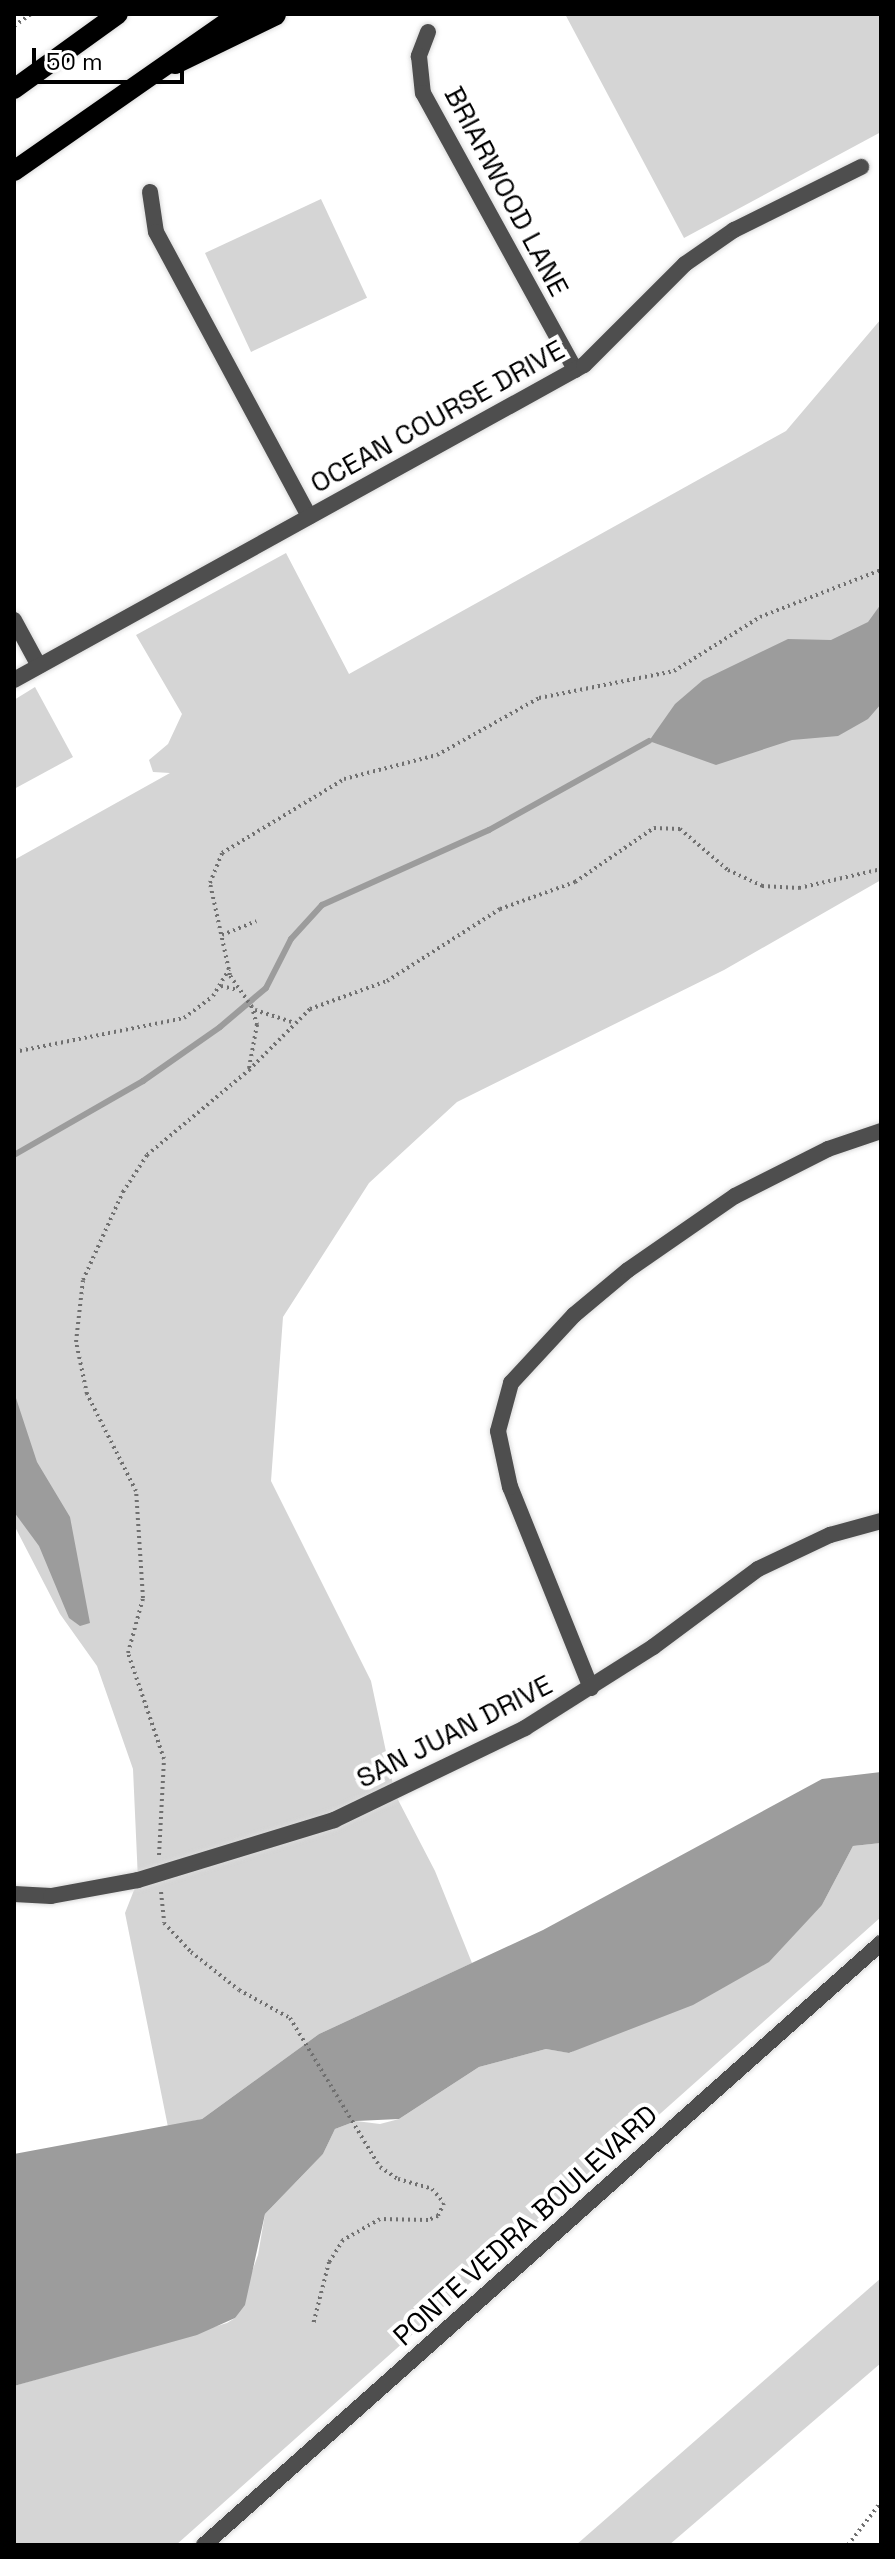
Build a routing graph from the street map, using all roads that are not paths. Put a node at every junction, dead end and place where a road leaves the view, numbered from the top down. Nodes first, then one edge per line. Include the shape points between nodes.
1 (118, 14) edge
2 (239, 14) edge
3 (274, 14) edge
4 (428, 32) dead end
5 (175, 62) junction
6 (14, 89) edge
7 (861, 167) dead end
8 (14, 171) edge
9 (150, 192) dead end
10 (575, 370) junction
11 (309, 516) junction
12 (14, 620) edge
13 (39, 666) junction
14 (14, 680) edge
15 (881, 1131) edge
16 (881, 1521) edge
17 (591, 1688) junction
18 (14, 1894) edge
19 (881, 1943) edge
20 (204, 2545) edge

1 - 6 main road
2 - 5 main road
3 - 5 highway
4 - 10 street, BRIARWOOD LANE via 419,56 423,93
5 - 8 main road
7 - 10 street, OCEAN COURSE DRIVE via 734,230 685,264 601,353
9 - 11 street via 156,232
10 - 11 street, OCEAN COURSE DRIVE
11 - 13 street, OCEAN COURSE DRIVE
12 - 13 street
13 - 14 street, OCEAN COURSE DRIVE
15 - 17 street via 828,1149 735,1196 628,1270 574,1315 511,1383 498,1431 510,1487
16 - 17 street, SAN JUAN DRIVE via 830,1535 758,1569
17 - 18 street, SAN JUAN DRIVE via 451,1768 346,1815 159,1875 51,1896
19 - 20 street, PONTE VEDRA BOULEVARD

